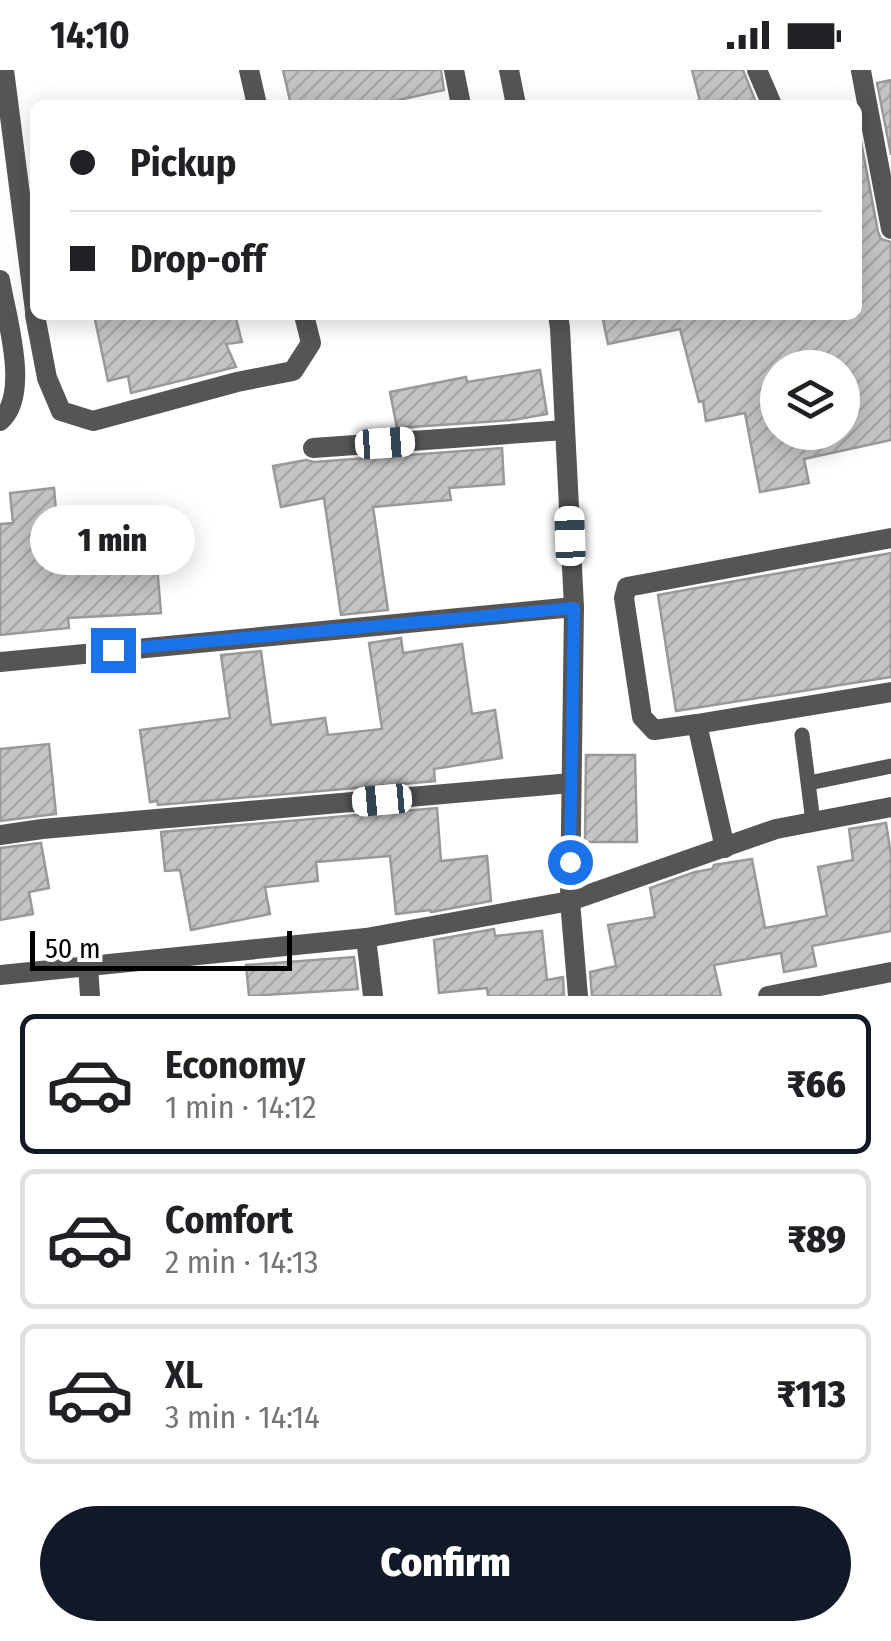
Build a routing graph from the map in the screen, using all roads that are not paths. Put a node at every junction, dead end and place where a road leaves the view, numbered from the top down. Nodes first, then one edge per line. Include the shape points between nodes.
1 (4, 70) edge
2 (250, 70) edge
3 (454, 70) edge
4 (509, 70) edge
5 (757, 70) edge
6 (861, 70) edge
7 (256, 100) edge
8 (460, 100) edge
9 (515, 100) edge
10 (770, 100) edge
11 (891, 229) edge
12 (30, 250) edge
13 (0, 280) edge
14 (36, 320) edge
15 (305, 320) edge
16 (559, 320) edge
17 (0, 422) edge
18 (565, 430) junction
19 (313, 448) dead end
20 (891, 538) edge
21 (574, 608) junction
22 (0, 662) edge
23 (891, 692) edge
24 (698, 724) junction
25 (802, 736) dead end
26 (891, 766) edge
27 (809, 782) junction
28 (571, 783) junction
29 (891, 807) edge
30 (813, 822) junction
31 (0, 835) edge
32 (725, 848) junction
33 (570, 901) junction
34 (366, 938) junction
35 (88, 966) junction
36 (891, 972) edge
37 (0, 974) edge
38 (90, 996) edge
39 (373, 996) edge
40 (578, 996) edge
41 (768, 996) edge

1 - 12 street
2 - 7 street
3 - 8 street
4 - 9 street
5 - 10 street
6 - 11 street
13 - 17 street via 17,376 10,414
14 - 15 street via 47,378 62,411 94,421 293,371 310,343
16 - 18 street
18 - 19 street
18 - 21 street
20 - 24 street via 627,586 642,718 654,730
21 - 22 street
21 - 28 street
23 - 24 street
24 - 32 street
25 - 27 lane
26 - 27 lane
27 - 30 lane
28 - 31 street
28 - 33 street
29 - 30 street
30 - 32 street
32 - 33 street
33 - 34 street
33 - 40 street
34 - 35 street
34 - 39 street
35 - 37 street
35 - 38 street
36 - 41 street

